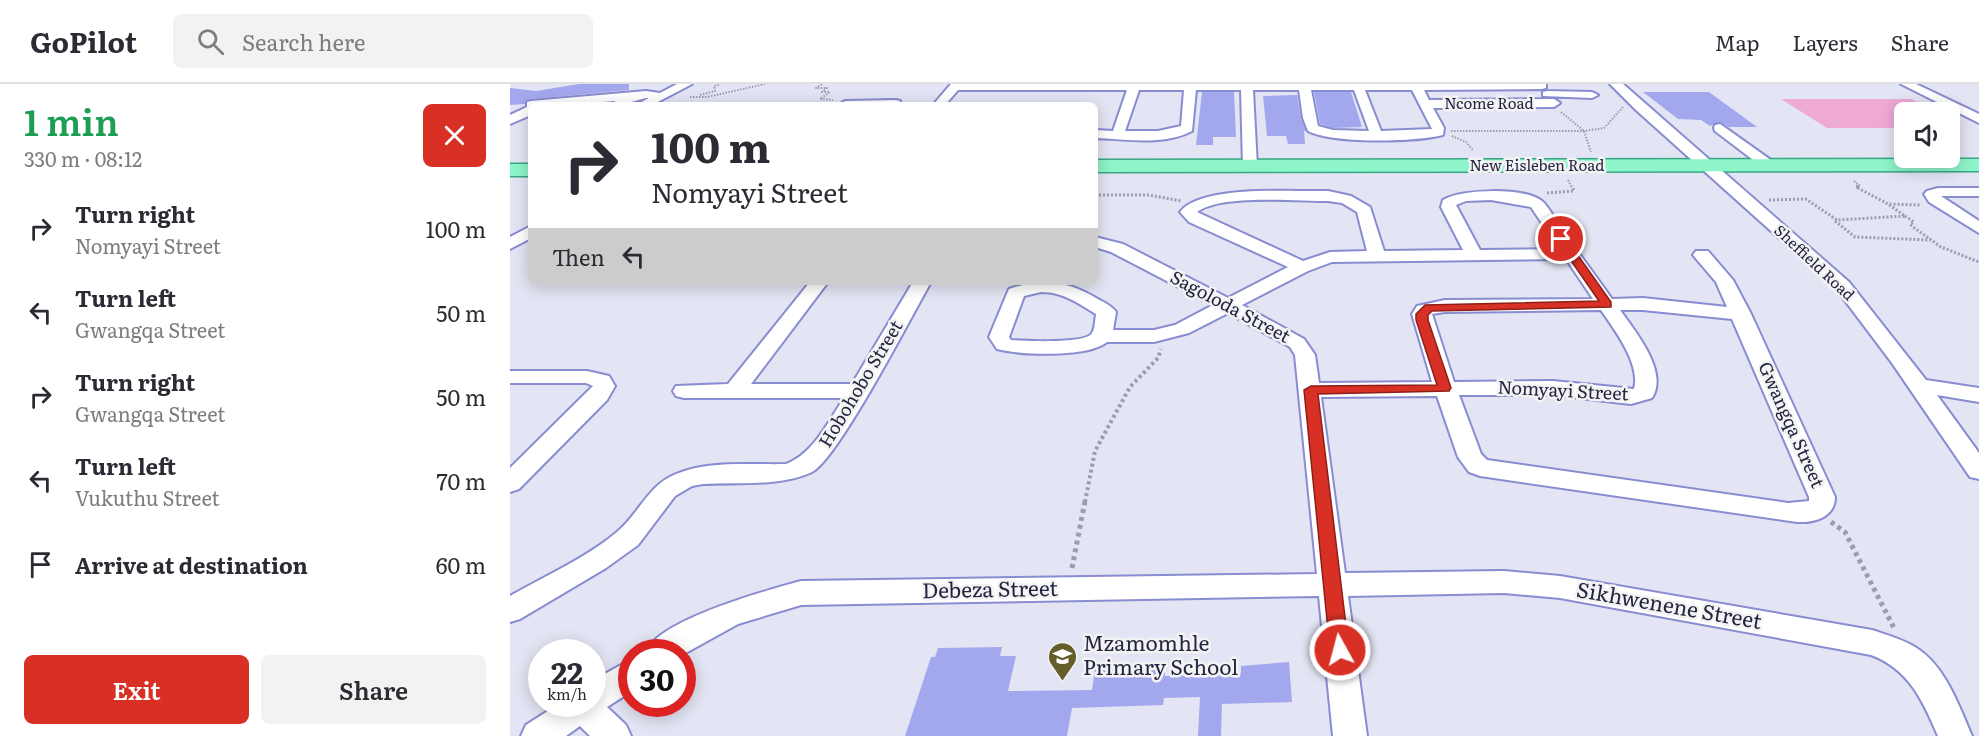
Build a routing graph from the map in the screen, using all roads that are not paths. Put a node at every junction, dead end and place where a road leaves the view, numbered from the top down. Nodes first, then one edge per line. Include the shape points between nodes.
1 (672, 84) edge
2 (686, 84) edge
3 (1616, 84) edge
4 (1907, 84) edge
5 (956, 85) edge
6 (1247, 85) edge
7 (1456, 85) edge
8 (1504, 85) edge
9 (1304, 86) junction
10 (1358, 86) junction
11 (1416, 86) junction
12 (1134, 87) junction
13 (1190, 87) junction
14 (1012, 89) edge
15 (1071, 89) edge
16 (661, 92) edge
17 (1592, 95) dead end
18 (1549, 96) edge
19 (589, 101) junction
20 (642, 101) edge
21 (576, 102) edge
22 (599, 102) edge
23 (942, 102) edge
24 (1944, 102) edge
25 (1425, 104) junction
26 (1960, 104) edge
27 (1979, 104) edge
28 (528, 105) edge
29 (510, 107) edge
30 (1960, 110) edge
31 (528, 111) edge
32 (1979, 119) edge
33 (510, 120) edge
34 (1720, 128) dead end
35 (1098, 134) edge
36 (1118, 134) junction
37 (1376, 134) junction
38 (1979, 165) edge
39 (1098, 166) edge
40 (1708, 166) junction
41 (1770, 166) junction
42 (1250, 167) junction
43 (1979, 192) edge
44 (1979, 228) edge
45 (528, 233) edge
46 (511, 243) edge
47 (528, 243) edge
48 (1098, 243) edge
49 (1572, 254) junction
50 (1377, 255) junction
51 (1474, 255) junction
52 (1702, 255) dead end
53 (1302, 267) junction
54 (817, 285) edge
55 (920, 285) edge
56 (1607, 305) junction
57 (1229, 306) junction
58 (1741, 314) junction
59 (1102, 336) junction
60 (510, 377) edge
61 (1918, 386) junction
62 (1445, 388) junction
63 (736, 389) junction
64 (1311, 390) junction
65 (684, 391) dead end
66 (859, 391) junction
67 (1979, 395) edge
68 (520, 463) edge
69 (1979, 471) edge
70 (510, 483) edge
71 (1332, 585) junction
72 (510, 610) edge
73 (681, 639) edge
74 (566, 717) edge
75 (598, 717) edge
76 (538, 736) edge
77 (614, 736) edge
78 (1350, 736) edge
79 (1955, 736) edge

1 - 16 street
2 - 16 street
3 - 40 street, Sheffield Road
4 - 24 street
5 - 14 street
5 - 23 street
6 - 9 street
6 - 13 street
6 - 42 street
7 - 8 street
7 - 11 street
8 - 18 street
9 - 10 street
9 - 37 street via 1314,130 1326,134
10 - 11 street
10 - 37 street
11 - 25 street
12 - 13 street
12 - 15 street
12 - 36 street
13 - 36 street via 1186,130
14 - 15 street
16 - 20 street
17 - 18 street
18 - 25 street, Ncome Road
19 - 20 street
19 - 21 street
19 - 22 street
25 - 37 street via 1439,130 1429,134
26 - 27 street
28 - 29 street
30 - 32 street
31 - 33 street
34 - 41 street
35 - 36 street
38 - 41 main road, New Eisleben Road
39 - 42 main road, New Eisleben Road
40 - 41 main road, New Eisleben Road
40 - 42 main road, New Eisleben Road
40 - 61 street, Sheffield Road via 1842,286
43 - 44 street via 1932,194
45 - 46 street
46 - 47 street
48 - 57 street, Sagoloda Street via 1117,248
49 - 51 street
49 - 51 street via 1540,208 1520,198 1462,196 1448,202
49 - 56 street
50 - 51 street
50 - 53 street via 1330,257
50 - 53 street via 1364,210 1346,199 1224,197 1188,212 1195,219
52 - 58 street via 1724,280
53 - 57 street
54 - 63 street
55 - 66 street, Hobohobo Street
56 - 58 street, Gwangqa Street via 1662,305
56 - 62 street, Gwangqa Street via 1444,306 1424,310 1422,320
56 - 62 street, Nomyayi Street via 1636,347 1647,382 1644,393 1631,397 1553,387
57 - 59 street via 1182,329 1154,336
57 - 64 street, Sagoloda Street via 1297,343 1305,355
58 - 62 street, Gwangqa Street via 1822,497 1822,505 1816,511 1788,512 1490,470 1478,466 1470,457
59 - 59 street via 1095,342 1076,346 1019,347 1004,345 999,336 1016,293 1029,287 1051,286 1069,289 1106,312
60 - 68 street via 587,377 601,381 604,386 599,395
61 - 67 street
61 - 69 street, Sheffield Road
62 - 64 street, Nomyayi Street
63 - 65 street
63 - 66 street
64 - 71 street, Sagoloda Street
66 - 72 street, Hobohobo Street via 819,453 806,465 788,472 703,475 684,480 666,490 628,538
68 - 70 street
71 - 73 street, Debeza Street via 801,593 737,610
71 - 78 street, Sagoloda Street
71 - 79 street, Sikhwenene Street via 1532,584 1848,637 1900,652 1914,662 1927,676
74 - 76 street
75 - 77 street

